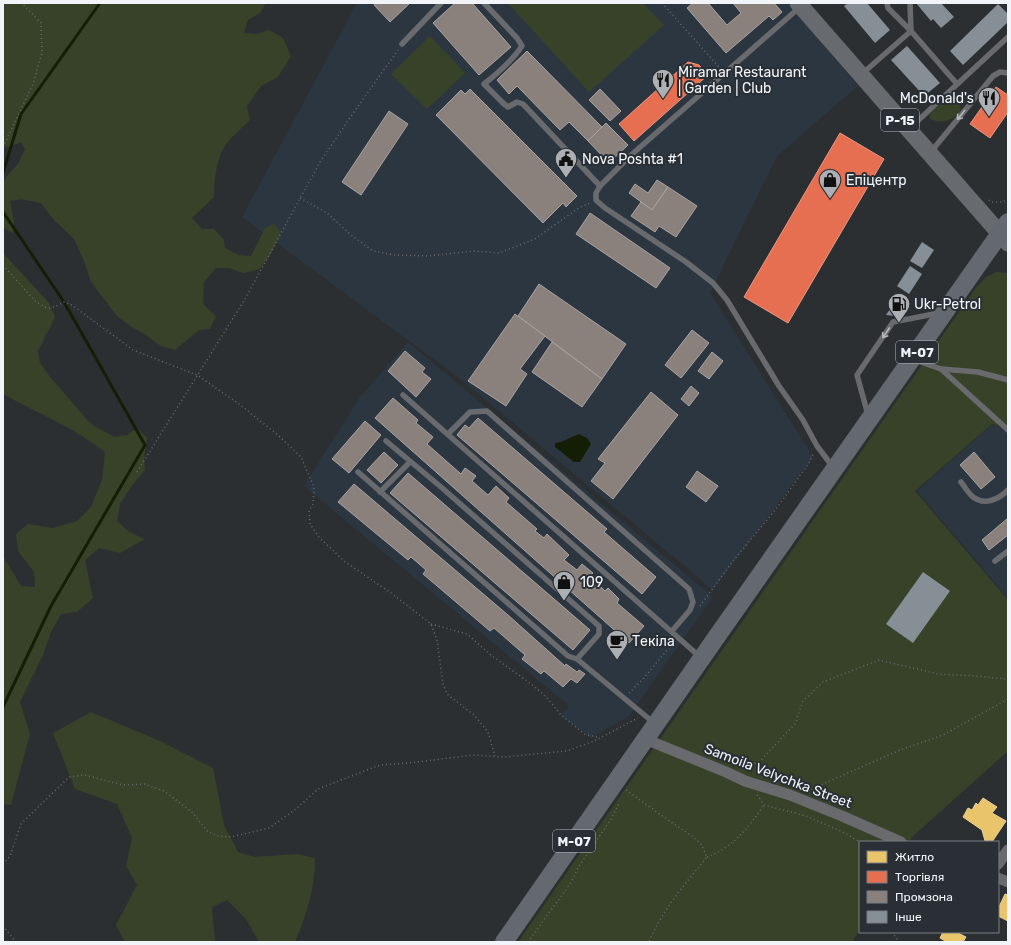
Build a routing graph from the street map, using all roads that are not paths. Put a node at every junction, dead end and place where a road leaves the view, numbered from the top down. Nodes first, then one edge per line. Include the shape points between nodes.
1 (441, 3) edge
2 (484, 3) edge
3 (887, 3) edge
4 (910, 3) edge
5 (802, 4) edge
6 (911, 31) junction
7 (1008, 37) edge
8 (402, 44) road end
9 (1008, 74) edge
10 (861, 76) junction
11 (957, 84) junction
12 (909, 130) junction
13 (930, 154) junction
14 (600, 186) junction
15 (1005, 233) edge
16 (946, 311) junction
17 (912, 359) junction
18 (941, 369) junction
19 (1008, 380) edge
20 (403, 394) dead end
21 (869, 420) junction
22 (1008, 430) edge
23 (448, 434) junction
24 (386, 441) dead end
25 (410, 462) junction
26 (835, 470) junction
27 (358, 472) dead end
28 (961, 482) dead end
29 (1008, 490) edge
30 (380, 492) junction
31 (1008, 551) edge
32 (995, 561) dead end
33 (672, 632) junction
34 (701, 657) junction
35 (577, 659) junction
36 (650, 720) junction
37 (645, 739) junction
38 (898, 841) edge
39 (1008, 850) edge
40 (999, 863) edge
41 (504, 942) edge

1 - 8 lane
2 - 14 lane via 522,46 498,73 484,84 508,107 517,102 523,104
3 - 6 lane via 888,8
4 - 6 lane
5 - 10 main road, Р-15
5 - 14 lane via 630,156
6 - 10 lane
6 - 11 lane
7 - 11 lane
9 -> 13 lane via 1000,72 993,76
10 - 12 main road, Р-15
11 - 12 lane
12 - 13 main road, Р-15
13 - 15 main road, Р-15
14 - 26 lane via 596,200 605,208 713,283 727,300 817,446
15 - 16 highway, М-07
16 - 17 highway, М-07
16 -> 21 lane via 893,322 857,375
17 - 18 lane
17 - 21 highway, М-07
18 - 19 lane via 978,372
18 - 22 lane
20 - 23 lane
21 - 26 highway, М-07
23 - 33 lane
23 - 33 lane via 470,412 487,411 689,589 693,602 690,610
24 - 25 lane
25 - 30 lane
25 - 35 lane via 442,487 599,626 599,634
26 - 34 highway, М-07
27 - 30 lane
28 - 29 lane via 973,497 982,501 990,501
30 - 35 lane via 496,595 568,656
31 - 32 lane
33 - 34 lane
34 - 36 highway, М-07
35 - 36 lane
36 - 37 highway, М-07
37 - 38 street, Samoila Velychka Street via 745,782 790,795
37 - 41 highway, М-07
39 - 40 street

